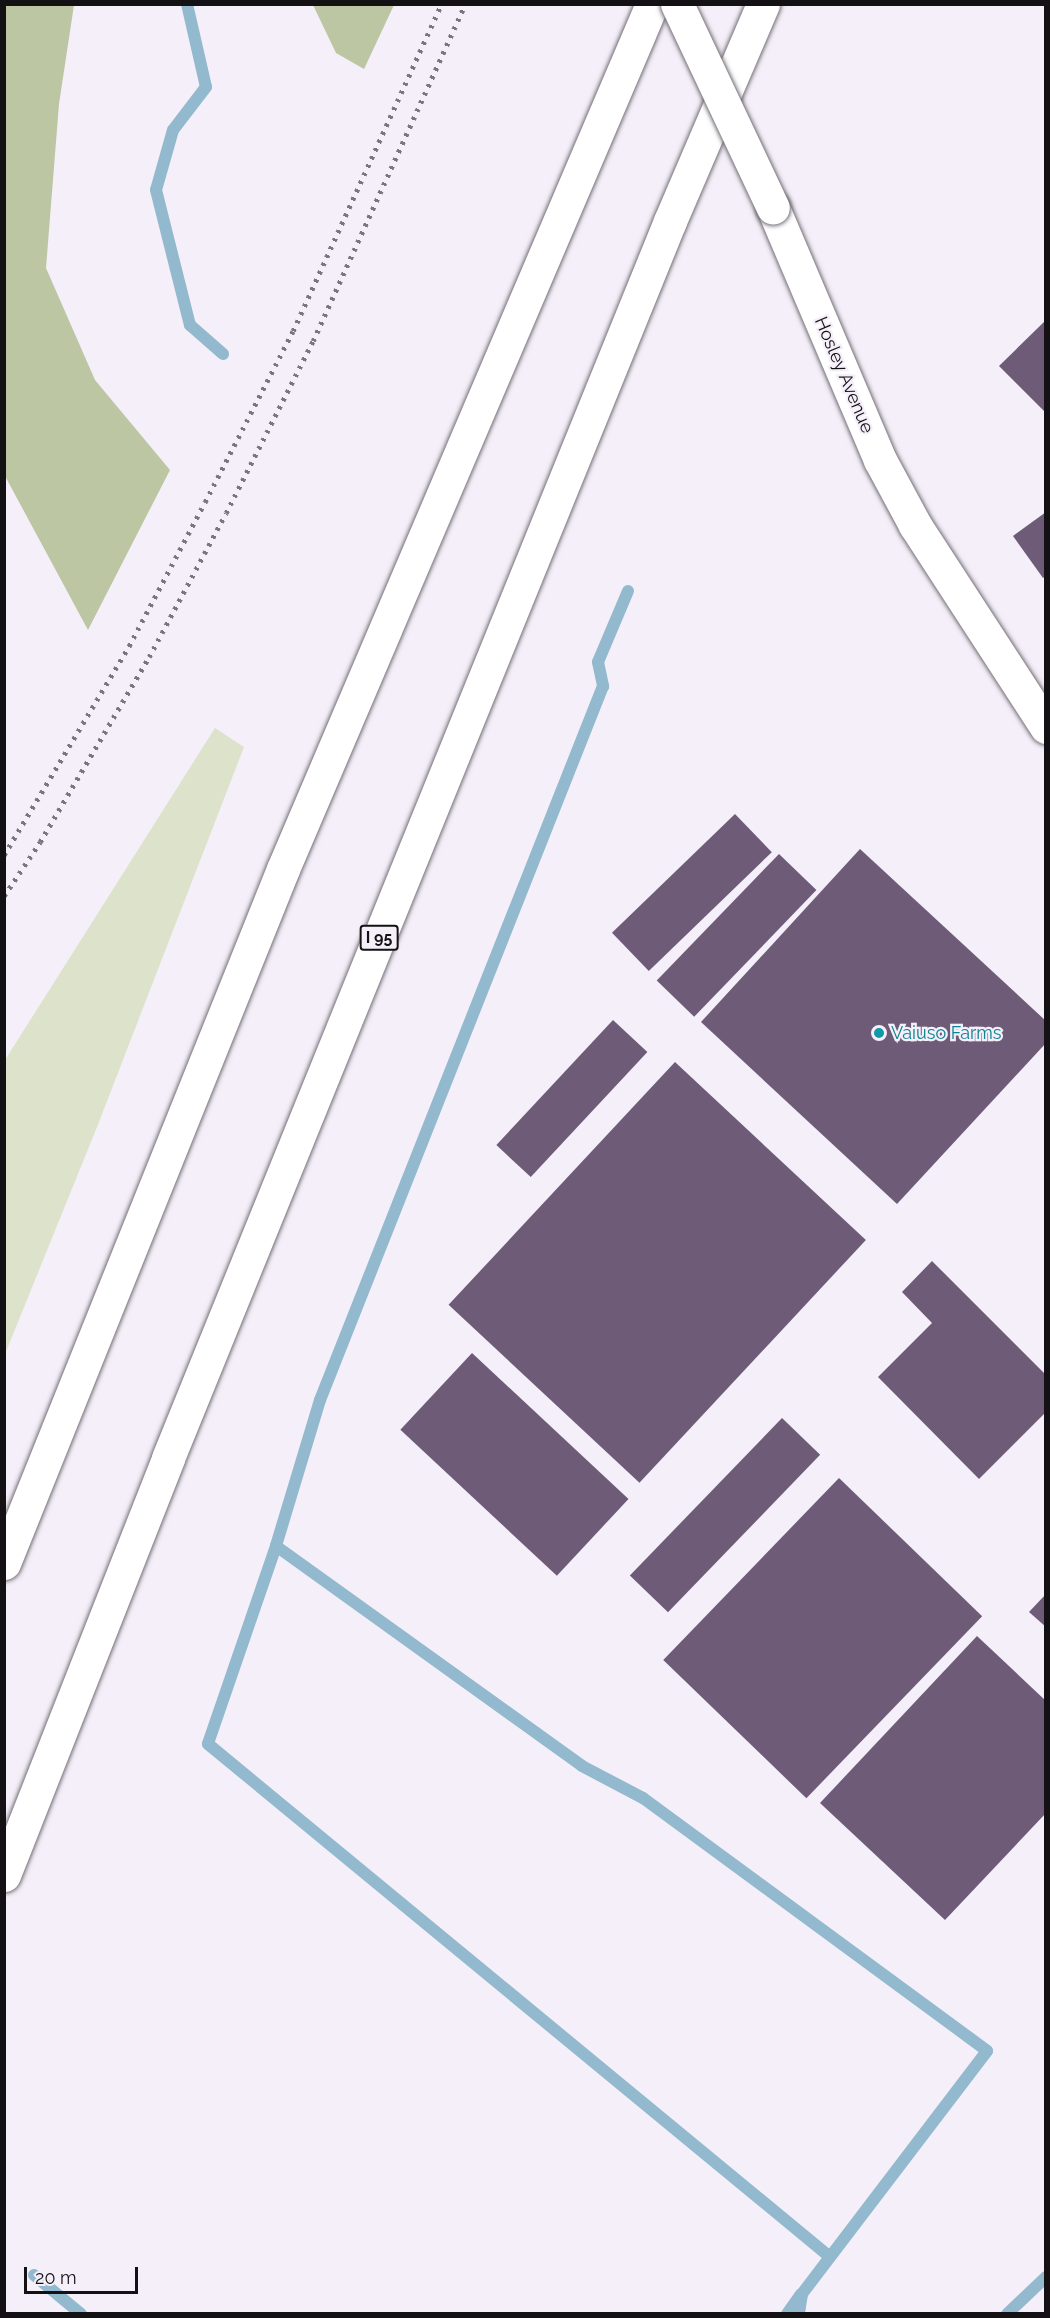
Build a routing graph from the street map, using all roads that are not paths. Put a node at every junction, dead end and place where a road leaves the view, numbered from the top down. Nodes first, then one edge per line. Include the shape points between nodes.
1 (652, 4) edge
2 (677, 4) edge
3 (763, 4) edge
4 (1046, 727) edge
5 (4, 1563) edge
6 (4, 1875) edge

1 - 5 main road via 283,869
2 - 4 main road, Hosley Avenue, bridge via 773,208 879,460 915,525
3 - 6 main road, I 95 via 670,220 172,1447

